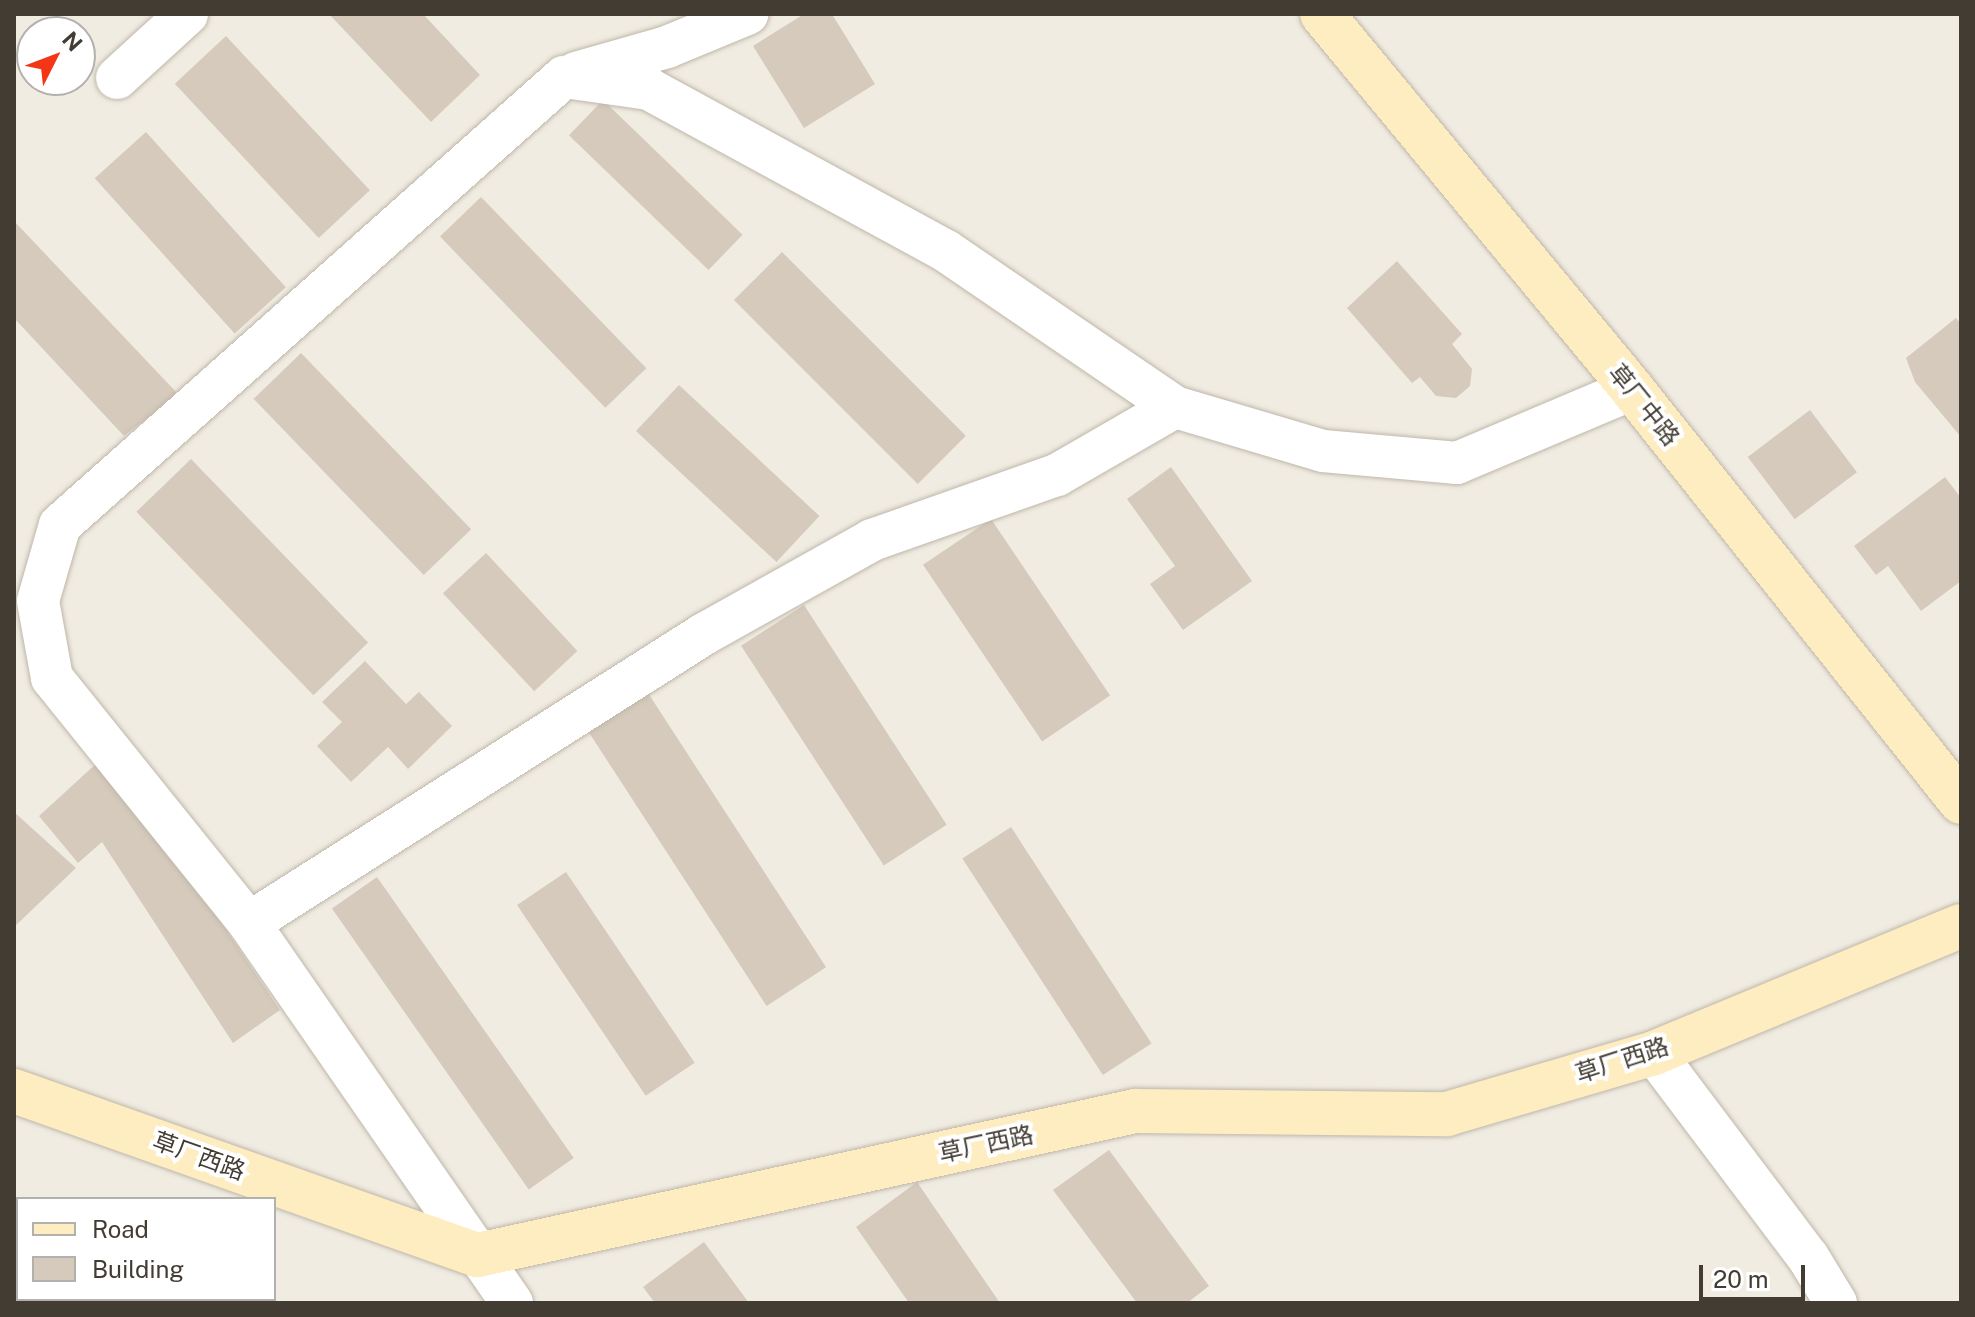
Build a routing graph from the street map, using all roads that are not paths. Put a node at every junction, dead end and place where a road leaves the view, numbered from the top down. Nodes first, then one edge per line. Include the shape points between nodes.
1 (187, 14) edge
2 (747, 14) edge
3 (1322, 14) edge
4 (564, 77) junction
5 (117, 78) dead end
6 (1632, 389) junction
7 (1175, 407) junction
8 (1961, 802) edge
9 (249, 923) junction
10 (1961, 926) edge
11 (1654, 1053) junction
12 (14, 1091) edge
13 (478, 1255) junction
14 (512, 1303) edge
15 (1836, 1303) edge

1 - 5 street
2 - 4 street via 667,47
3 - 6 main road, 草厂中路
4 - 7 street via 649,89 663,96 946,251
4 - 9 street via 60,525 38,601 52,678
6 - 7 street via 1457,463 1323,451
6 - 8 main road, 草厂中路
7 - 9 street via 1057,475 859,547 704,634
9 - 13 street
10 - 11 main road, 草厂西路
11 - 13 main road, 草厂西路 via 1447,1114 1135,1111
11 - 15 street via 1808,1257
12 - 13 main road, 草厂西路
13 - 14 street

